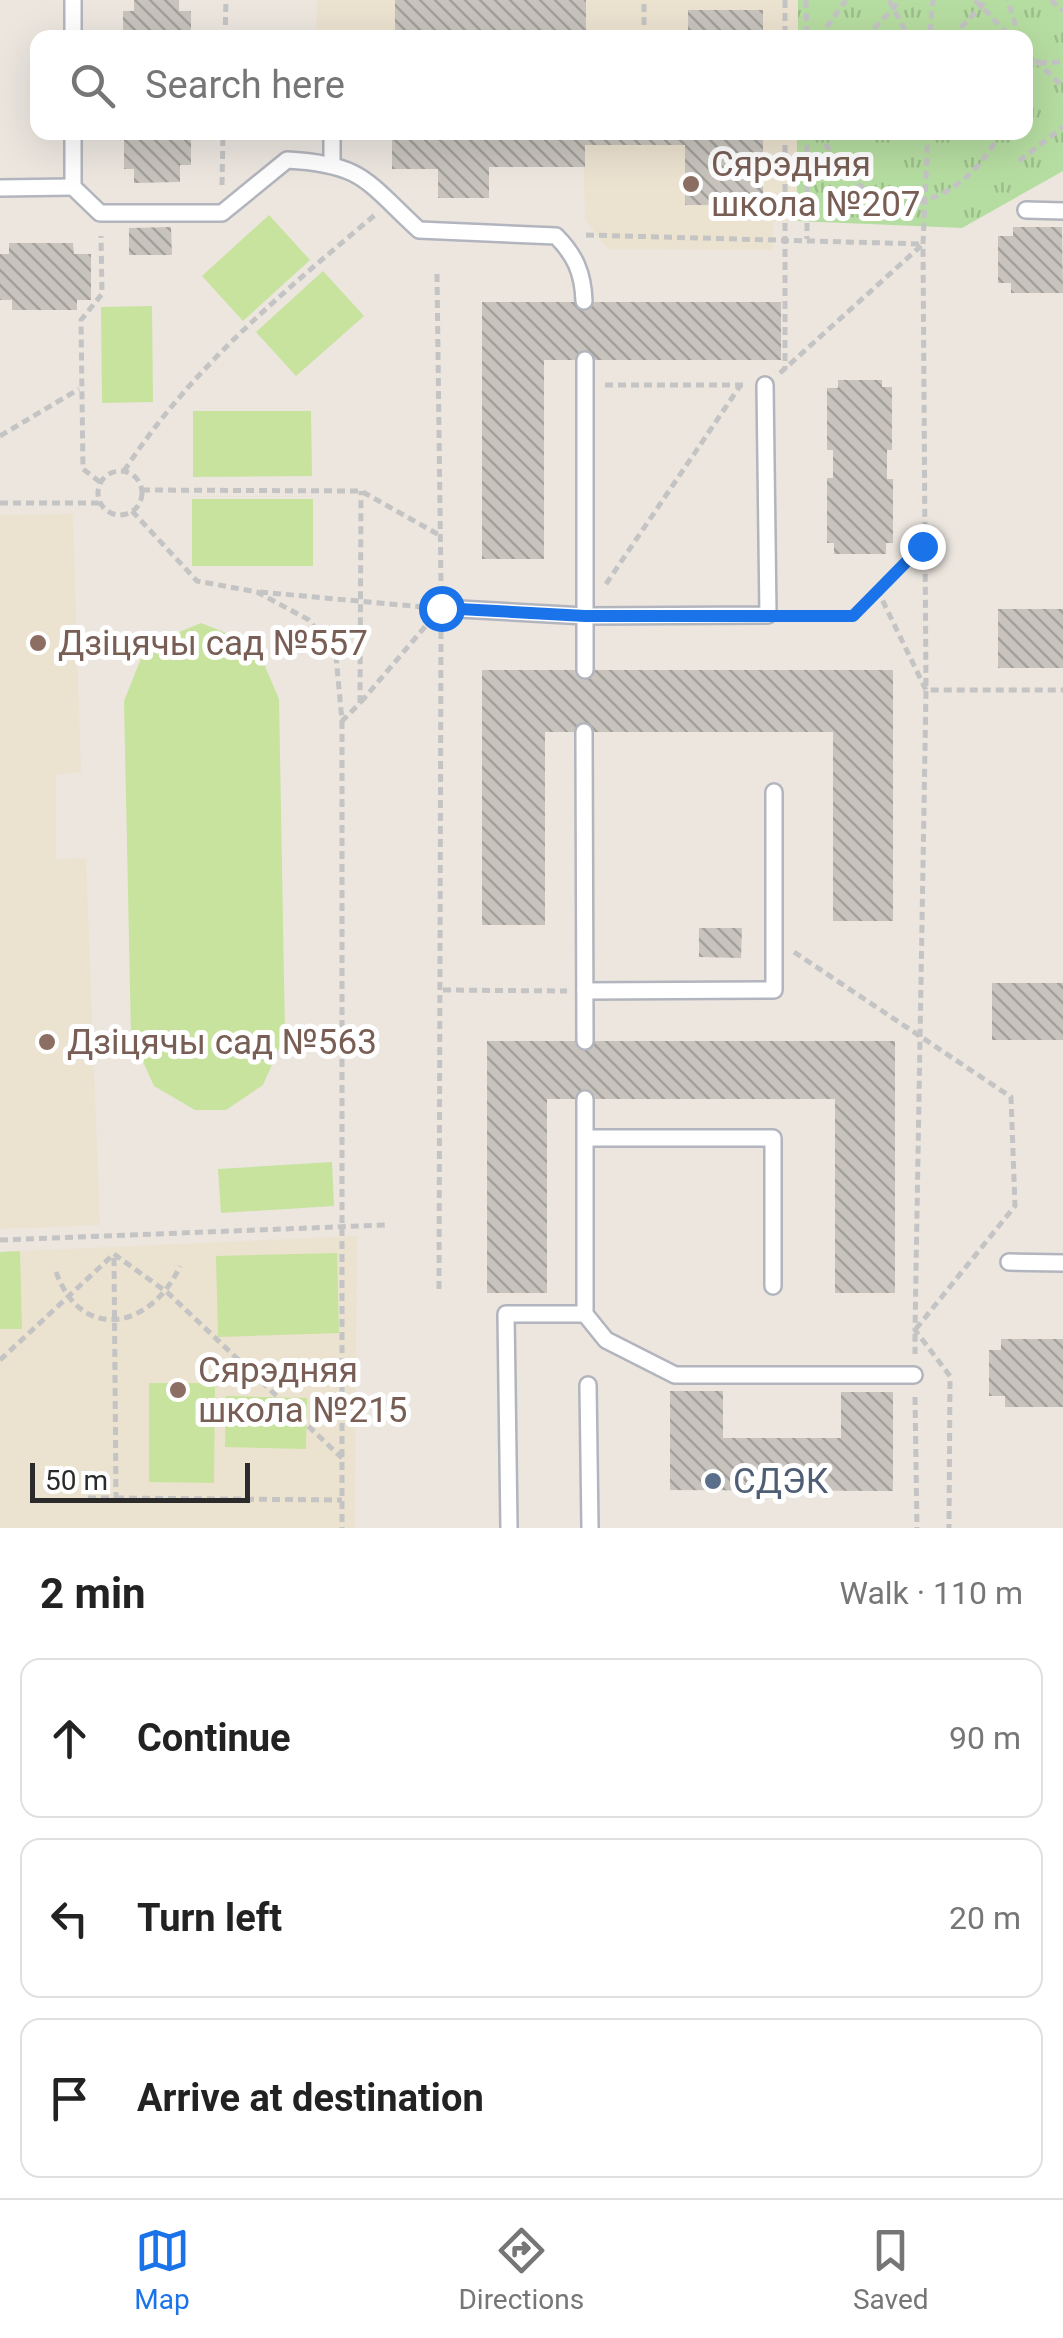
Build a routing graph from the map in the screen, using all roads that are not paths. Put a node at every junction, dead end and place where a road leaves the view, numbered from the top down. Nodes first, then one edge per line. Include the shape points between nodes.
1 (73, 0) edge
2 (73, 30) edge
3 (73, 140) edge
4 (332, 140) edge
5 (332, 162) junction
6 (72, 187) junction
7 (0, 188) edge
8 (1026, 210) dead end
9 (1063, 211) edge
10 (584, 301) dead end
11 (585, 360) dead end
12 (765, 385) road end
13 (441, 608) road end
14 (585, 616) junction
15 (585, 670) dead end
16 (584, 732) dead end
17 (774, 792) dead end
18 (584, 991) junction
19 (584, 1040) dead end
20 (585, 1099) dead end
21 (586, 1138) junction
22 (1009, 1262) dead end
23 (1063, 1263) edge
24 (773, 1286) dead end
25 (585, 1314) junction
26 (914, 1375) road end
27 (588, 1384) dead end
28 (509, 1528) edge
29 (590, 1528) edge

1 - 2 lane
3 - 6 lane
4 - 5 lane
5 - 6 lane via 287,160 222,212 100,213
5 - 10 lane via 358,171 420,230 556,236 584,278
6 - 7 lane
8 - 9 lane
11 - 14 lane
12 - 14 lane via 768,615
13 - 14 lane
14 - 15 lane
16 - 18 lane
17 - 18 lane via 774,990
18 - 19 lane
20 - 21 lane
21 - 24 lane via 773,1138
21 - 25 lane
22 - 23 lane
25 - 26 lane via 606,1340 675,1375
25 - 28 lane via 506,1314
27 - 29 lane

